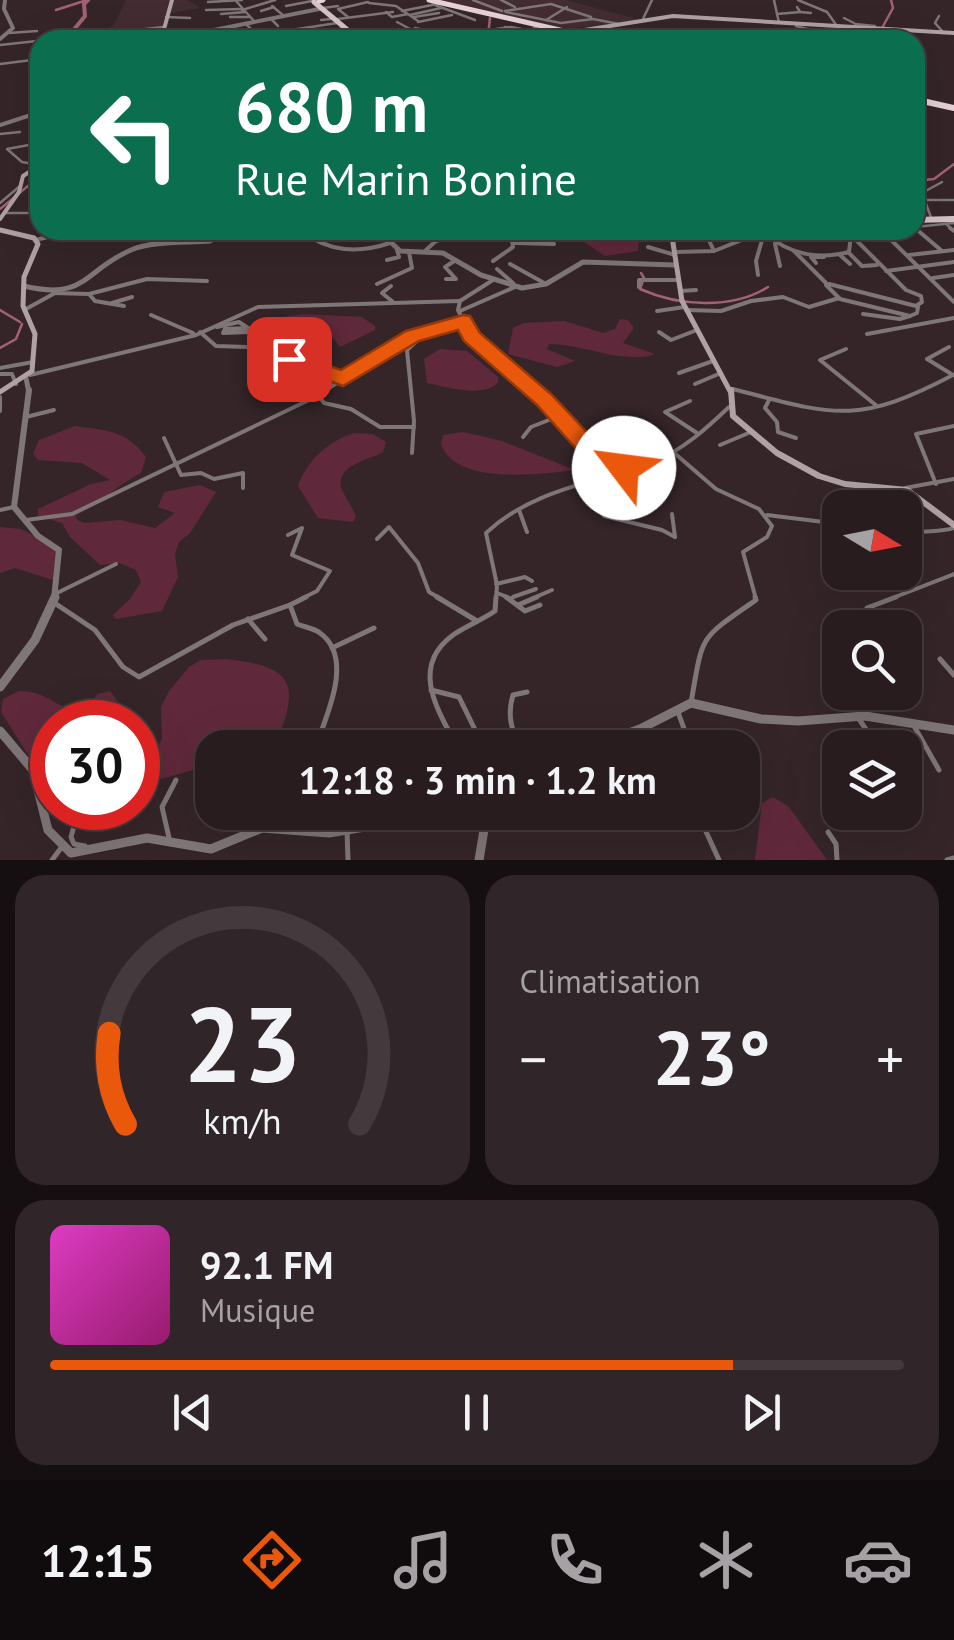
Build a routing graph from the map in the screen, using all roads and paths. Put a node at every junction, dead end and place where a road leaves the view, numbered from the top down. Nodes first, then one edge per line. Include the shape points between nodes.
1 (5, 0) edge
2 (172, 0) edge
3 (242, 0) edge
4 (276, 0) edge
5 (473, 0) edge
6 (501, 0) edge
7 (652, 0) edge
8 (774, 0) edge
9 (798, 0) edge
10 (236, 1) edge
11 (258, 1) edge
12 (208, 2) dead end
13 (314, 2) edge
14 (368, 2) edge
15 (397, 4) joint
16 (303, 5) dead end
17 (286, 6) dead end
18 (338, 6) dead end
19 (354, 6) junction
20 (434, 6) edge
21 (515, 6) junction
22 (420, 7) joint
23 (566, 7) junction
24 (797, 7) dead end
25 (378, 9) junction
26 (206, 10) dead end
27 (242, 10) junction
28 (261, 10) junction
29 (402, 10) junction
30 (454, 10) junction
31 (506, 11) junction
32 (362, 12) junction
33 (384, 12) junction
34 (393, 12) dead end
35 (800, 12) junction
36 (777, 14) junction
37 (811, 14) dead end
38 (653, 15) junction
39 (284, 16) junction
40 (410, 16) junction
41 (940, 16) dead end
42 (166, 17) junction
43 (227, 17) dead end
44 (348, 17) junction
45 (190, 18) dead end
46 (820, 18) dead end
47 (9, 19) junction
48 (268, 19) junction
49 (594, 19) junction
50 (320, 20) dead end
51 (334, 20) junction
52 (475, 20) dead end
53 (546, 20) junction
54 (642, 20) junction
55 (834, 20) junction
56 (0, 21) edge
57 (418, 21) junction
58 (397, 22) dead end
59 (779, 22) junction
60 (618, 25) junction
61 (253, 26) junction
62 (278, 26) dead end
63 (828, 26) junction
64 (836, 26) junction
65 (856, 26) junction
66 (162, 27) joint
67 (795, 27) junction
68 (878, 27) dead end
69 (522, 28) junction
70 (414, 29) junction
71 (30, 30) edge
72 (137, 30) edge
73 (227, 30) edge
74 (249, 30) edge
75 (255, 30) edge
76 (259, 30) edge
77 (291, 30) dead end
78 (346, 30) edge
79 (395, 30) edge
80 (419, 30) edge
81 (498, 30) edge
82 (518, 30) edge
83 (528, 30) edge
84 (542, 30) edge
85 (589, 30) edge
86 (811, 30) dead end
87 (915, 30) edge
88 (925, 31) edge
89 (9, 32) junction
90 (944, 32) junction
91 (954, 33) edge
92 (17, 38) dead end
93 (0, 42) edge
94 (22, 42) junction
95 (30, 44) edge
96 (30, 61) edge
97 (0, 66) edge
98 (925, 102) edge
99 (954, 109) edge
100 (30, 115) edge
101 (0, 125) edge
102 (20, 132) dead end
103 (0, 134) edge
104 (30, 144) edge
105 (30, 163) edge
106 (30, 171) edge
107 (942, 182) dead end
108 (20, 189) junction
109 (925, 190) edge
110 (1, 200) edge
111 (925, 200) edge
112 (954, 200) edge
113 (925, 204) edge
114 (30, 215) edge
115 (2, 216) edge
116 (932, 220) junction
117 (925, 222) edge
118 (951, 222) edge
119 (925, 224) edge
120 (954, 231) edge
121 (2, 233) edge
122 (925, 235) edge
123 (30, 239) edge
124 (36, 240) edge
125 (212, 240) edge
126 (315, 240) edge
127 (388, 240) edge
128 (442, 240) edge
129 (514, 240) edge
130 (673, 240) edge
131 (709, 240) edge
132 (745, 240) edge
133 (763, 240) edge
134 (772, 240) edge
135 (853, 240) edge
136 (856, 240) edge
137 (894, 240) edge
138 (390, 243) junction
139 (515, 243) junction
140 (554, 244) dead end
141 (775, 244) junction
142 (648, 248) dead end
143 (397, 250) junction
144 (954, 250) edge
145 (794, 251) junction
146 (942, 251) junction
147 (409, 252) junction
148 (424, 252) junction
149 (714, 252) junction
150 (848, 252) junction
151 (675, 254) junction
152 (840, 254) junction
153 (823, 256) junction
154 (909, 256) junction
155 (387, 260) dead end
156 (456, 260) junction
157 (493, 261) dead end
158 (954, 262) edge
159 (816, 263) dead end
160 (510, 264) dead end
161 (830, 264) dead end
162 (850, 264) dead end
163 (676, 265) junction
164 (879, 265) junction
165 (780, 266) dead end
166 (920, 266) junction
167 (497, 269) dead end
168 (886, 271) junction
169 (758, 275) dead end
170 (954, 275) edge
171 (933, 278) junction
172 (446, 279) dead end
173 (493, 280) junction
174 (678, 280) junction
175 (206, 282) dead end
176 (378, 284) dead end
177 (546, 284) junction
178 (828, 284) junction
179 (24, 286) junction
180 (390, 286) dead end
181 (518, 287) junction
182 (639, 287) dead end
183 (696, 290) dead end
184 (54, 293) junction
185 (89, 294) junction
186 (132, 297) dead end
187 (839, 298) junction
188 (683, 301) junction
189 (393, 302) junction
190 (460, 302) junction
191 (954, 302) edge
192 (108, 304) junction
193 (124, 306) dead end
194 (918, 306) junction
195 (24, 311) junction
196 (657, 311) dead end
197 (459, 312) junction
198 (863, 314) dead end
199 (151, 315) dead end
200 (910, 316) junction
201 (893, 318) junction
202 (954, 318) edge
203 (463, 320) junction
204 (886, 324) dead end
205 (210, 327) junction
206 (248, 328) dead end
207 (697, 330) junction
208 (439, 331) junction
209 (659, 332) dead end
210 (198, 334) junction
211 (867, 334) dead end
212 (949, 347) dead end
213 (846, 349) dead end
214 (714, 361) junction
215 (33, 362) junction
216 (0, 371) edge
217 (680, 373) dead end
218 (721, 374) junction
219 (954, 376) edge
220 (28, 377) junction
221 (343, 379) junction
222 (16, 384) junction
223 (695, 384) dead end
224 (731, 389) junction
225 (0, 394) edge
226 (318, 395) junction
227 (769, 400) junction
228 (690, 401) dead end
229 (878, 406) junction
230 (729, 407) junction
231 (0, 410) edge
232 (54, 410) dead end
233 (559, 416) junction
234 (26, 418) junction
235 (954, 426) edge
236 (414, 427) junction
237 (751, 432) junction
238 (697, 433) junction
239 (523, 437) dead end
240 (164, 438) dead end
241 (796, 438) dead end
242 (720, 445) dead end
243 (670, 449) junction
244 (412, 453) dead end
245 (178, 464) junction
246 (610, 472) junction
247 (954, 479) edge
248 (936, 484) junction
249 (575, 485) junction
250 (243, 488) dead end
251 (902, 488) junction
252 (14, 506) junction
253 (0, 510) edge
254 (519, 510) junction
255 (672, 514) dead end
256 (767, 515) junction
257 (22, 520) junction
258 (822, 522) edge
259 (954, 527) edge
260 (922, 531) edge
261 (527, 532) dead end
262 (288, 535) dead end
263 (377, 539) dead end
264 (116, 564) dead end
265 (954, 574) edge
266 (532, 582) dead end
267 (496, 584) junction
268 (536, 589) dead end
269 (552, 590) dead end
270 (497, 594) junction
271 (508, 597) junction
272 (54, 598) junction
273 (290, 605) junction
274 (518, 605) junction
275 (540, 606) dead end
276 (867, 608) dead end
277 (248, 619) junction
278 (476, 621) junction
279 (374, 628) dead end
280 (265, 639) dead end
281 (332, 648) junction
282 (940, 659) dead end
283 (954, 674) edge
284 (0, 687) edge
285 (431, 690) junction
286 (526, 692) dead end
287 (691, 702) junction
288 (676, 707) junction
289 (857, 716) junction
290 (911, 722) junction
291 (320, 730) edge
292 (450, 730) edge
293 (476, 730) edge
294 (512, 730) edge
295 (637, 730) edge
296 (684, 730) edge
297 (865, 730) edge
298 (954, 730) edge
299 (0, 732) edge
300 (939, 770) dead end
301 (176, 780) dead end
302 (74, 830) edge
303 (262, 830) edge
304 (300, 830) edge
305 (328, 830) edge
306 (347, 830) joint
307 (483, 830) edge
308 (706, 830) edge
309 (828, 832) dead end
310 (329, 833) junction
311 (170, 842) junction
312 (61, 848) junction
313 (101, 849) junction
314 (52, 860) edge
315 (348, 860) edge
316 (479, 860) edge
317 (720, 860) edge
318 (837, 860) edge

1 - 47 street
2 - 42 main road
3 - 10 street
4 - 28 street
5 - 31 street
6 - 21 street
7 - 38 street
8 - 36 street
9 - 55 street
10 - 12 street
10 - 27 street
11 - 28 street
13 - 16 street
13 - 17 street
13 - 18 street
13 - 39 street
13 - 51 main road
14 - 15 street
14 - 19 street
14 - 25 street
15 - 29 street
19 - 32 street
19 - 44 street via 338,9
20 - 22 street
20 - 30 highway
20 - 30 street via 444,16
20 - 40 street
20 - 40 street
20 - 57 street
20 - 69 highway
21 - 23 street
21 - 31 street
22 - 29 street
23 - 49 street
23 - 53 street
24 - 35 street
25 - 32 street
25 - 33 street
26 - 27 street via 223,16
27 - 28 street
27 - 61 street
28 - 39 street via 273,7
28 - 48 street
29 - 40 street
30 - 52 street
30 - 69 highway
31 - 53 street
32 - 33 street
32 - 44 street
33 - 34 street
33 - 40 street
35 - 36 street
35 - 37 street
36 - 59 street
38 - 54 main road
38 - 54 street
38 - 59 main road
39 - 48 street
40 - 57 street
41 - 90 street via 935,23
42 - 45 street
42 - 66 main road
43 - 61 street
44 - 51 street
46 - 63 street
47 - 56 street
47 - 89 street
48 - 61 street
48 - 62 street
49 - 53 street
49 - 60 street
50 - 51 street
51 - 77 street
51 - 78 main road
54 - 60 main road
55 - 64 street
55 - 65 street
57 - 70 street
58 - 70 street
59 - 67 main road
60 - 85 main road
61 - 73 street
61 - 74 street
61 - 75 street
61 - 76 street
63 - 64 main road
63 - 67 main road
64 - 65 main road
65 - 68 street
65 - 87 main road
66 - 72 street
67 - 86 street
69 - 81 street
69 - 82 street
69 - 83 street
69 - 84 highway
70 - 79 street
70 - 80 street
71 - 89 street
88 - 90 main road
89 - 93 street
90 - 91 main road
92 - 94 street
93 - 94 street
94 - 95 street
96 - 97 street
98 - 99 highway
100 - 101 street
102 - 103 street
104 - 105 street via 7,149
106 - 108 main road
107 - 109 street
108 - 110 street
108 - 115 main road
111 - 112 street
113 - 116 street
114 - 115 street
116 - 117 main road
116 - 118 main road
118 - 119 street
118 - 120 street
121 - 123 main road
122 - 146 street
124 - 179 main road
125 - 184 street via 132,249
126 - 138 street via 328,249 368,252
127 - 138 street
128 - 148 street
129 - 139 street
130 - 151 main road
131 - 149 street
132 - 149 street
133 - 169 street
134 - 141 street
135 - 150 street
136 - 164 street
137 - 154 street
138 - 143 street
139 - 140 street
139 - 157 street
141 - 145 street
141 - 165 street
142 - 151 street
143 - 147 street
143 - 155 street via 399,257
144 - 146 street
145 - 153 street
145 - 178 street
146 - 154 street
147 - 148 street
147 - 176 street via 412,268
148 - 156 street
149 - 151 street
150 - 152 street
150 - 164 street via 862,266
151 - 163 main road
152 - 153 street
152 - 162 street
153 - 159 street via 811,257
153 - 161 street
154 - 166 street
156 - 172 street via 445,267 456,279
156 - 173 street
158 - 166 street
160 - 177 street
163 - 174 main road
163 - 177 street via 583,262
164 - 168 street
166 - 168 street
166 - 171 street
167 - 181 street
168 - 194 street via 920,296
170 - 171 street
171 - 191 street
173 - 181 street
173 - 190 street
174 - 182 street via 638,280
174 - 188 main road
175 - 185 street via 172,274
177 - 181 street
178 - 187 street
178 - 194 street
179 - 184 street
179 - 195 main road
180 - 189 street via 382,293
181 - 197 street
183 - 188 street
184 - 185 street
184 - 195 street
185 - 192 street
186 - 192 street
187 - 188 street via 809,307 783,298 750,301 721,311
187 - 200 street
188 - 196 street
188 - 207 main road
189 - 190 street
189 - 205 street via 258,307
190 - 197 street
192 - 193 street
194 - 200 street
195 - 215 main road via 35,332
197 - 203 street
198 - 201 street
199 - 210 street
200 - 201 street
201 - 204 street
202 - 211 street
203 - 208 street
203 - 233 street via 482,347
205 - 206 street via 239,322
205 - 210 street
207 - 209 street via 671,340
207 - 214 main road
208 - 221 street via 413,336
208 - 236 street via 407,350
210 - 220 street
210 - 221 street via 216,346 300,362
212 - 219 street via 926,359
213 - 229 street via 820,360
214 - 217 street
214 - 218 main road
215 - 216 street
215 - 220 main road
216 - 222 street via 12,374
218 - 223 street
218 - 224 main road
219 - 229 street
220 - 222 main road
220 - 234 street
221 - 226 street
222 - 225 main road
224 - 227 street
224 - 230 main road
225 - 231 street
226 - 236 street via 391,432
226 - 245 street
227 - 229 street via 832,414
227 - 241 street via 765,408 778,432
228 - 238 street via 665,412
230 - 237 main road
230 - 238 street
232 - 234 street
233 - 239 street via 530,427
233 - 246 street
234 - 252 street
235 - 248 street via 916,434
236 - 244 street
237 - 242 street
237 - 251 main road via 834,482
238 - 243 street
240 - 245 street
243 - 246 street via 660,459
243 - 256 street via 716,489
245 - 250 street via 183,475 214,479 244,473
245 - 257 street via 72,514
246 - 249 street
247 - 248 street
248 - 251 street
249 - 254 street
249 - 255 street via 604,516 677,538
251 - 259 main road
252 - 253 street
252 - 257 street
254 - 261 street
254 - 267 street via 486,533
256 - 258 street
256 - 287 street via 771,532 743,552 756,600 701,644
257 - 272 street via 58,550 61,575
259 - 260 street
262 - 273 street via 302,528 292,554 330,571 317,591
263 - 278 street via 389,527 418,562 424,587
264 - 272 street
265 - 276 street
266 - 267 street via 525,577
267 - 270 street
268 - 271 street
269 - 274 street
270 - 271 street
270 - 278 street via 493,614
271 - 274 street
272 - 277 street via 108,642 126,672 139,677
272 - 284 street via 30,651
273 - 277 street
273 - 281 street via 300,628 318,630
274 - 275 street via 525,612
277 - 280 street
278 - 285 street via 428,658
279 - 281 street
281 - 291 street via 337,674
282 - 283 street
285 - 292 street
285 - 293 street via 460,697
286 - 294 street via 513,694 509,705
287 - 288 street
287 - 289 street via 774,720
288 - 295 street
288 - 296 street
289 - 290 street
289 - 297 street
290 - 298 street
290 - 300 street
299 - 312 street via 36,775 42,817
301 - 311 street via 162,806
302 - 313 street via 71,840 78,846
303 - 311 street via 211,849
304 - 310 street
305 - 310 street
306 - 310 street
306 - 315 street
307 - 316 street
308 - 317 street
309 - 318 street
311 - 313 street via 130,840
312 - 313 street via 79,854
312 - 314 street

